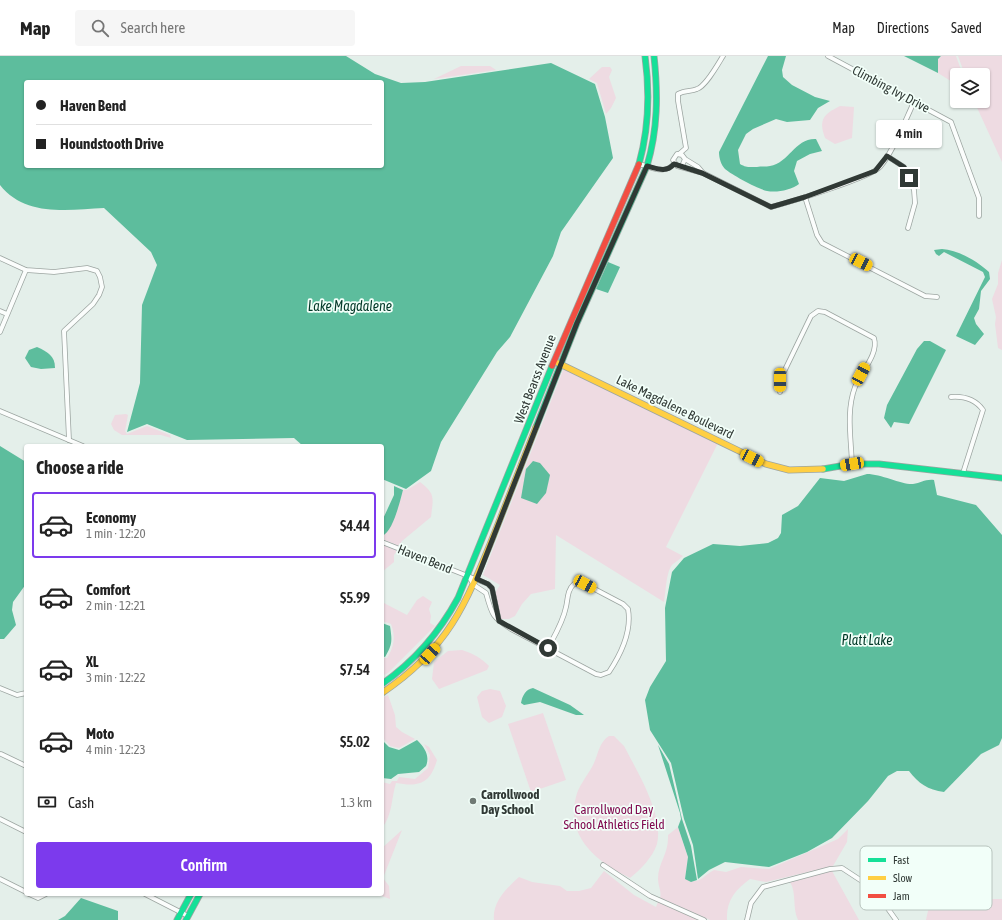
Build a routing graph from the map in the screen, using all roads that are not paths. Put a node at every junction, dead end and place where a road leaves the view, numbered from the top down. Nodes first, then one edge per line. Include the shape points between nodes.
1 (645, 56) edge
2 (654, 56) edge
3 (723, 56) edge
4 (828, 56) edge
5 (914, 102) junction
6 (680, 154) junction
7 (887, 156) junction
8 (685, 159) junction
9 (639, 164) junction
10 (674, 164) junction
11 (647, 166) junction
12 (682, 166) junction
13 (702, 173) junction
14 (805, 197) junction
15 (979, 216) dead end
16 (908, 228) dead end
17 (0, 258) edge
18 (26, 270) junction
19 (937, 297) dead end
20 (0, 311) edge
21 (7, 314) junction
22 (0, 332) edge
23 (554, 361) junction
24 (561, 364) junction
25 (780, 392) dead end
26 (951, 397) dead end
27 (0, 411) edge
28 (69, 440) junction
29 (78, 444) edge
30 (852, 464) junction
31 (963, 472) junction
32 (1002, 478) edge
33 (384, 543) edge
34 (468, 577) junction
35 (477, 579) junction
36 (474, 585) junction
37 (495, 604) junction
38 (490, 606) junction
39 (499, 621) junction
40 (548, 648) junction
41 (401, 670) junction
42 (606, 674) junction
43 (406, 677) junction
44 (609, 678) dead end
45 (384, 683) edge
46 (0, 688) edge
47 (384, 692) edge
48 (24, 695) edge
49 (1, 754) edge
50 (24, 765) edge
51 (0, 819) edge
52 (24, 831) edge
53 (602, 866) dead end
54 (0, 879) edge
55 (860, 880) edge
56 (24, 891) edge
57 (149, 896) edge
58 (190, 896) edge
59 (199, 896) edge
60 (889, 910) edge
61 (181, 913) junction
62 (187, 918) edge
63 (177, 920) edge
64 (704, 920) edge
65 (747, 920) edge
66 (896, 920) edge

1 - 9 main road, West Bearss Avenue via 650,106
2 - 11 main road, West Bearss Avenue via 658,108
3 - 6 street via 703,85 678,94 686,148
4 - 5 street, Climbing Ivy Drive
5 - 7 street
5 - 15 street, Climbing Ivy Drive via 951,122 979,198
6 - 8 street
6 - 10 street via 674,157
7 - 14 street via 875,171
7 - 16 street via 904,167 914,190 915,203
8 - 12 street
8 - 13 street via 698,167
9 - 11 street
9 - 23 main road, West Bearss Avenue
10 - 11 street via 669,169 662,170
10 - 12 street
11 - 24 main road, West Bearss Avenue
12 - 13 street
13 - 14 street via 771,207
14 - 19 street via 822,243 925,296
17 - 18 street
18 - 21 street
18 - 28 street via 54,272 87,268 97,271 100,277 102,287 93,304 64,331
20 - 21 street
21 - 22 street
23 - 24 main road, Lake Magdalene Boulevard
23 - 34 main road, West Bearss Avenue
24 - 30 main road, Lake Magdalene Boulevard via 766,464 789,470 817,470
24 - 35 main road, West Bearss Avenue
25 - 30 street via 780,380 811,316 818,311 825,312 874,338 876,344 849,407
26 - 31 street via 962,396 979,404 983,410
27 - 28 street
28 - 29 street
30 - 31 main road, Lake Magdalene Boulevard
31 - 32 main road, Lake Magdalene Boulevard
33 - 34 street, Haven Bend
34 - 35 street, Haven Bend
34 - 36 street, Haven Bend
34 - 41 main road, West Bearss Avenue via 453,608 436,634
35 - 36 main road, West Bearss Avenue
35 - 37 street, Haven Bend via 492,588
36 - 38 street, Haven Bend via 486,593
36 - 43 main road, West Bearss Avenue via 460,614 443,639
37 - 38 street
37 - 39 street, Haven Bend
38 - 39 street, Haven Bend via 492,615
39 - 40 street
40 - 42 street via 596,674
40 - 42 street via 564,616 570,589 574,584 585,584 623,604 629,611 623,645
41 - 43 street
41 - 45 main road, West Bearss Avenue
42 - 44 street
43 - 47 main road, West Bearss Avenue
46 - 48 street via 17,696
49 - 50 street
51 - 52 street
53 - 64 street via 650,896
54 - 56 street
55 - 65 street via 842,868 763,887 751,903
57 - 61 street
58 - 61 main road
59 - 62 main road
60 - 66 street
61 - 62 street
61 - 63 main road

